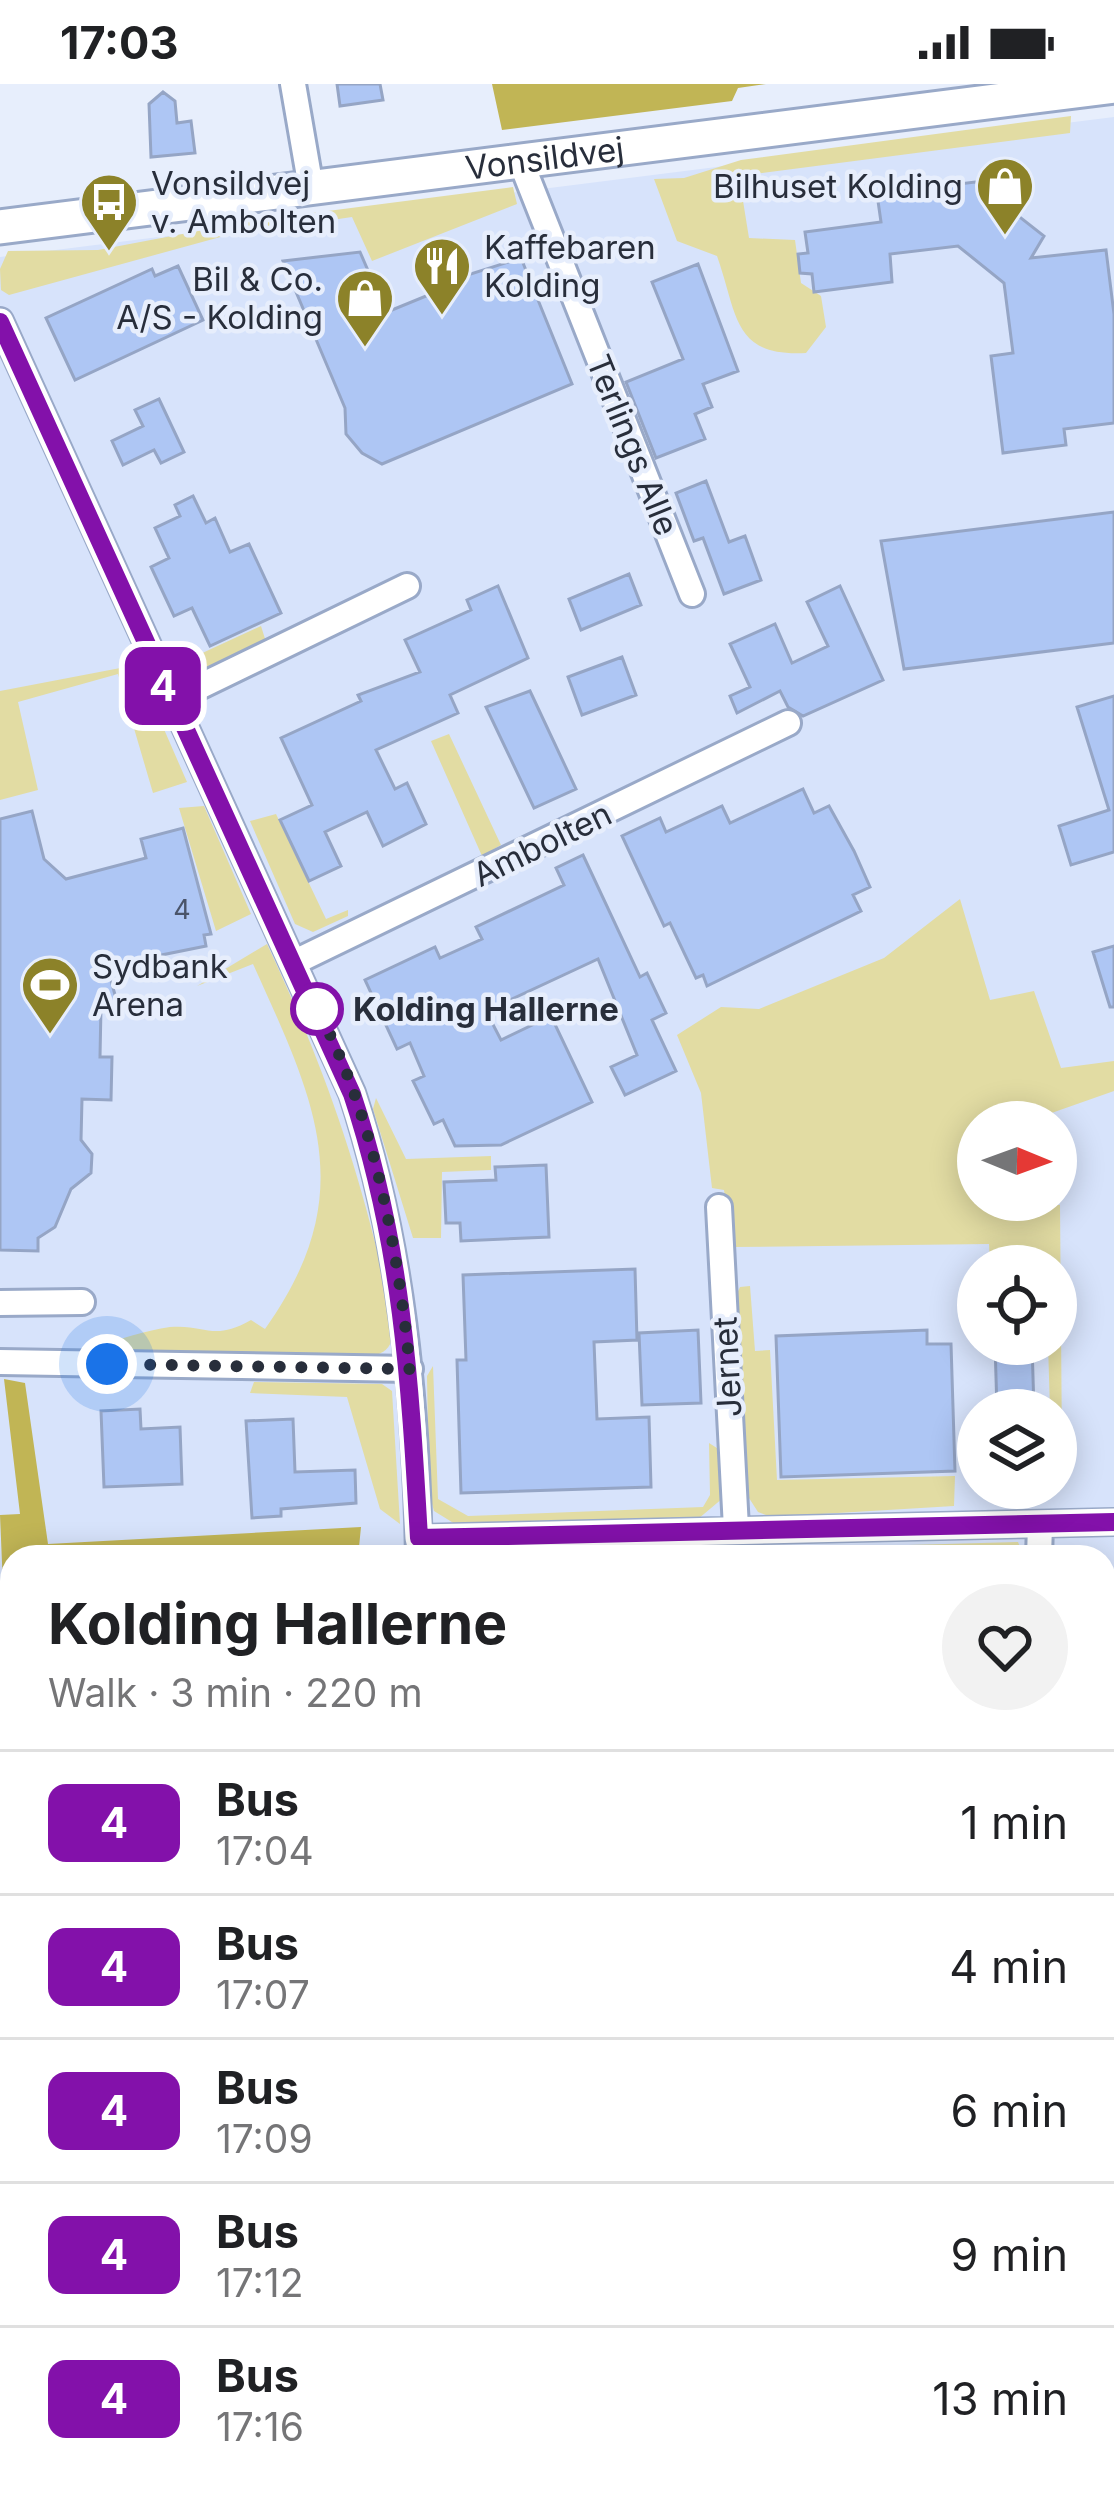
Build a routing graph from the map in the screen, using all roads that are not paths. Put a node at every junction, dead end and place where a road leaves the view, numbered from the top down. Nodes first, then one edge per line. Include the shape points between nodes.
1 (293, 84) edge
2 (1105, 86) edge
3 (520, 162) junction
4 (310, 188) junction
5 (0, 227) edge
6 (0, 321) edge
7 (407, 586) dead end
8 (692, 594) dead end
9 (170, 701) junction
10 (788, 723) dead end
11 (296, 962) junction
12 (719, 1207) dead end
13 (82, 1302) dead end
14 (0, 1303) edge
15 (0, 1362) edge
16 (410, 1369) junction
17 (1114, 1522) edge
18 (1040, 1525) junction
19 (736, 1528) junction
20 (419, 1545) edge
21 (467, 1545) edge
22 (1040, 1545) edge

1 - 4 street
2 - 3 main road, Vonsildvej
3 - 4 main road, Vonsildvej
3 - 8 street, Terlings Alle
4 - 5 main road, Vonsildvej
6 - 9 street
7 - 9 street
9 - 11 street
10 - 11 street, Ambolten
11 - 16 street via 373,1157
12 - 19 street, Jernet
13 - 14 street
15 - 16 street
16 - 20 street
17 - 18 street
18 - 19 street
18 - 22 street
19 - 21 street

